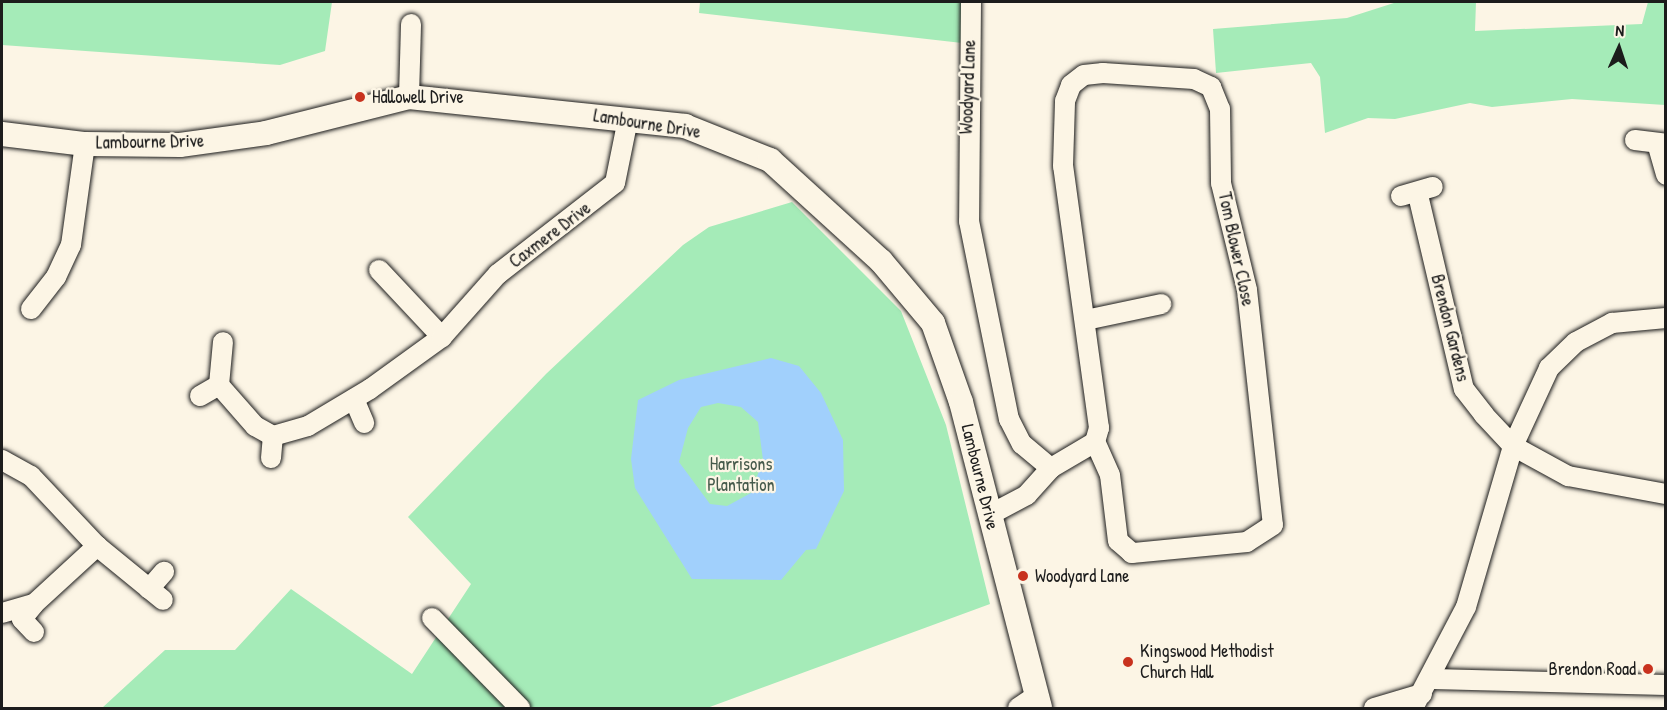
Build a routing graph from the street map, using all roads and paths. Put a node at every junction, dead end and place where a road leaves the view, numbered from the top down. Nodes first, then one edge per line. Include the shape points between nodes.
1 (971, 2) edge
2 (411, 24) dead end
3 (409, 97) junction
4 (628, 119) junction
5 (2, 134) edge
6 (1635, 140) dead end
7 (1661, 143) edge
8 (85, 144) junction
9 (1665, 175) edge
10 (1417, 192) dead end
11 (379, 270) dead end
12 (1161, 304) dead end
13 (31, 309) dead end
14 (1665, 318) edge
15 (1086, 320) junction
16 (442, 336) junction
17 (223, 342) dead end
18 (219, 385) junction
19 (200, 396) dead end
20 (354, 399) junction
21 (364, 423) dead end
22 (273, 436) junction
23 (1095, 442) junction
24 (1513, 446) junction
25 (271, 458) dead end
26 (2, 460) edge
27 (1051, 468) junction
28 (1665, 494) edge
29 (989, 515) junction
30 (97, 546) junction
31 (164, 572) dead end
32 (34, 604) junction
33 (2, 613) edge
34 (432, 618) dead end
35 (34, 632) dead end
36 (1665, 685) edge
37 (1423, 694) edge
38 (1032, 704) edge
39 (520, 708) edge
40 (1374, 708) edge

1 - 27 street, Woodyard Lane via 969,221 1009,419 1022,444
2 - 3 street
3 - 4 street, Lambourne Drive
3 - 8 street, Lambourne Drive via 266,133 180,145
4 - 16 street, Caxmere Drive via 615,183 498,274
4 - 29 street, Lambourne Drive via 685,126 770,160 805,187 914,296 933,323 950,366
5 - 8 street, Lambourne Drive
6 - 7 street
7 - 9 street
8 - 13 street via 71,245 56,277
10 - 24 street, Brendon Gardens via 1464,389
11 - 16 street
12 - 15 street
14 - 24 street via 1612,323 1576,342 1549,368
15 - 23 street, Tom Blower Close via 1099,428
15 - 23 street, Tom Blower Close via 1063,166 1065,101 1071,85 1084,75 1103,73 1178,76 1211,87 1220,110 1225,207 1247,290 1273,525 1247,542 1132,553 1118,541 1110,475
16 - 20 street, Caxmere Drive
17 - 18 street
18 - 19 street
18 - 22 street via 255,426
20 - 21 street
20 - 22 street, Caxmere Drive via 308,426
22 - 25 street
23 - 27 street
24 - 28 street via 1568,476
24 - 37 street via 1470,596
26 - 30 street via 31,476
27 - 29 street via 1027,495
29 - 38 street, Lambourne Drive
30 - 31 street via 156,595
30 - 32 street
32 - 33 street
32 - 35 street via 22,620
34 - 39 street
36 - 37 street
37 - 40 street

